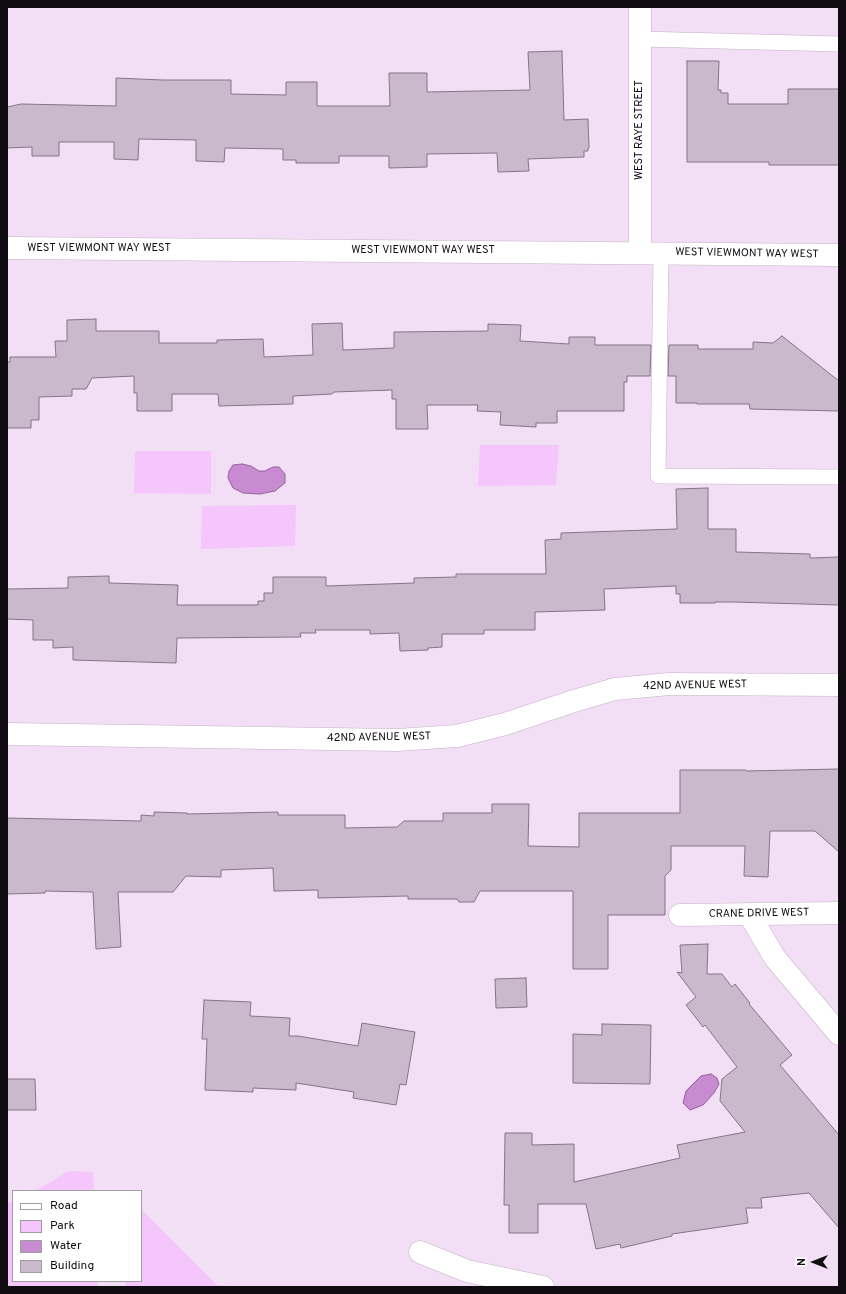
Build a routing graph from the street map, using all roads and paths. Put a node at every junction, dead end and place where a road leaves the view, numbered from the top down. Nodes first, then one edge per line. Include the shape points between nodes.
1 (640, 7) edge
2 (640, 39) junction
3 (839, 44) edge
4 (7, 248) edge
5 (650, 253) junction
6 (839, 255) edge
7 (839, 477) edge
8 (839, 686) edge
9 (7, 734) edge
10 (839, 913) edge
11 (749, 914) junction
12 (680, 915) dead end
13 (839, 1034) edge
14 (420, 1252) dead end
15 (543, 1287) edge

1 - 2 street, WEST RAYE STREET
2 - 3 lane
2 - 5 street, WEST RAYE STREET
4 - 5 street, WEST VIEWMONT WAY WEST
5 - 6 street, WEST VIEWMONT WAY WEST
5 - 7 lane via 658,476
8 - 9 street, 42ND AVENUE WEST via 669,684 615,689 458,736 397,740
10 - 11 street, CRANE DRIVE WEST
11 - 12 street, CRANE DRIVE WEST
11 - 13 street via 776,958
14 - 15 street via 468,1270

